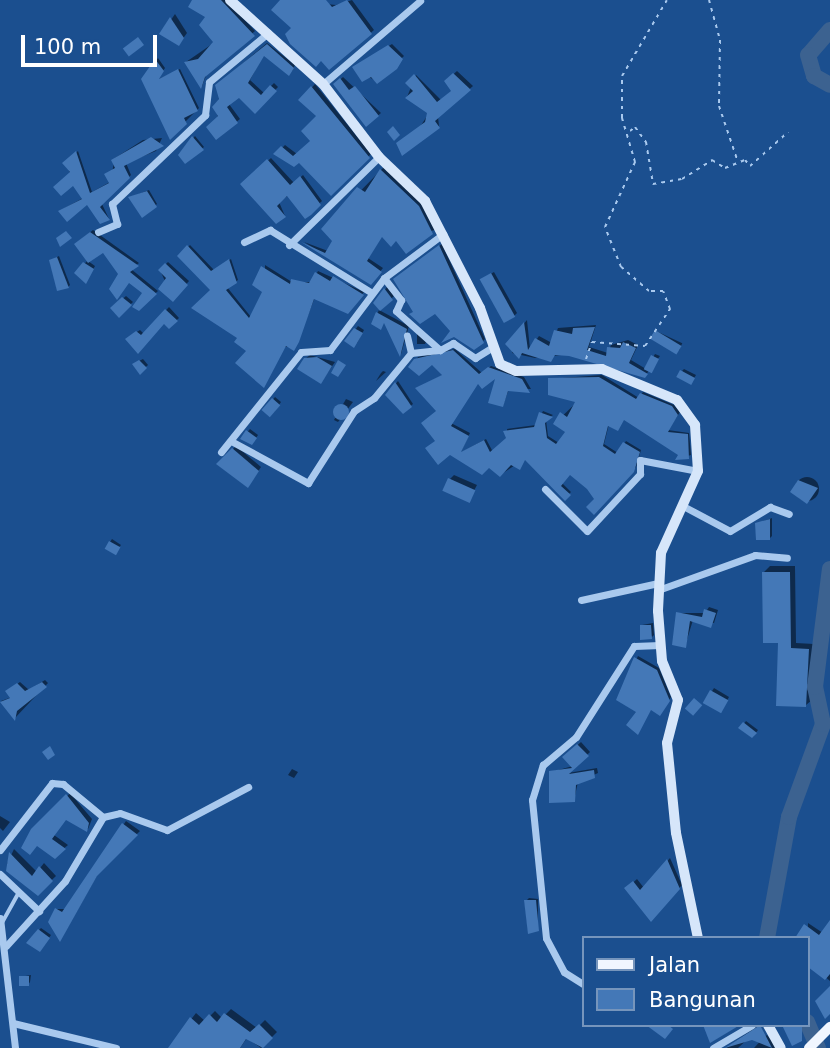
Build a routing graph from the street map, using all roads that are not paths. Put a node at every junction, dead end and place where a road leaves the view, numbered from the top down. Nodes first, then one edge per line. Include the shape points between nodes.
1 (230, 0) edge
2 (420, 1) edge
3 (268, 33) junction
4 (323, 84) junction
5 (379, 157) junction
6 (98, 232) dead end
7 (444, 233) junction
8 (244, 242) dead end
9 (289, 245) junction
10 (384, 278) junction
11 (372, 293) junction
12 (407, 335) dead end
13 (491, 348) junction
14 (440, 350) junction
15 (411, 353) junction
16 (231, 441) junction
17 (221, 452) dead end
18 (698, 471) junction
19 (545, 489) dead end
20 (683, 506) junction
21 (789, 514) dead end
22 (787, 558) dead end
23 (658, 587) junction
24 (581, 600) dead end
25 (660, 645) junction
26 (248, 787) dead end
27 (103, 817) junction
28 (0, 850) edge
29 (0, 874) edge
30 (19, 892) junction
31 (39, 911) junction
32 (1, 920) edge
33 (698, 936) edge
34 (3, 946) edge
35 (582, 983) edge
36 (13, 1023) junction
37 (749, 1027) edge
38 (769, 1027) edge
39 (828, 1028) edge
40 (15, 1048) edge
41 (116, 1048) edge
42 (713, 1048) edge
43 (781, 1048) edge
44 (809, 1048) edge

1 - 3 street
2 - 4 street
3 - 4 street
3 - 6 street via 204,88 205,116 112,204 117,224
4 - 5 street
5 - 7 street via 416,190
5 - 9 street
7 - 10 street
7 - 13 street via 480,308
8 - 9 street via 265,228
9 - 11 street
10 - 11 street
10 - 14 street via 401,300 396,311
11 - 16 street via 330,350 308,349 295,358
12 - 15 street
13 - 14 street via 475,358 453,343
13 - 18 street via 510,370 584,366 629,379 685,408 698,435
14 - 15 street
15 - 16 street via 374,398 354,411 308,484
16 - 17 street
18 - 19 street via 640,460 639,474 587,531
18 - 20 street
20 - 21 street via 730,531 770,507
20 - 23 street via 663,546
22 - 23 street via 755,555
23 - 24 street
23 - 25 street
25 - 33 street via 677,692 668,766
25 - 35 street via 634,646 576,737 543,765 532,800 546,938 564,972
26 - 27 street via 167,830 120,813
27 - 28 street via 64,784 52,783
27 - 31 street via 65,881
29 - 30 street
30 - 31 street
30 - 32 lane
31 - 34 street
32 - 34 street
34 - 36 street
36 - 40 street
36 - 41 street
37 - 42 street
38 - 43 street
39 - 44 main road

